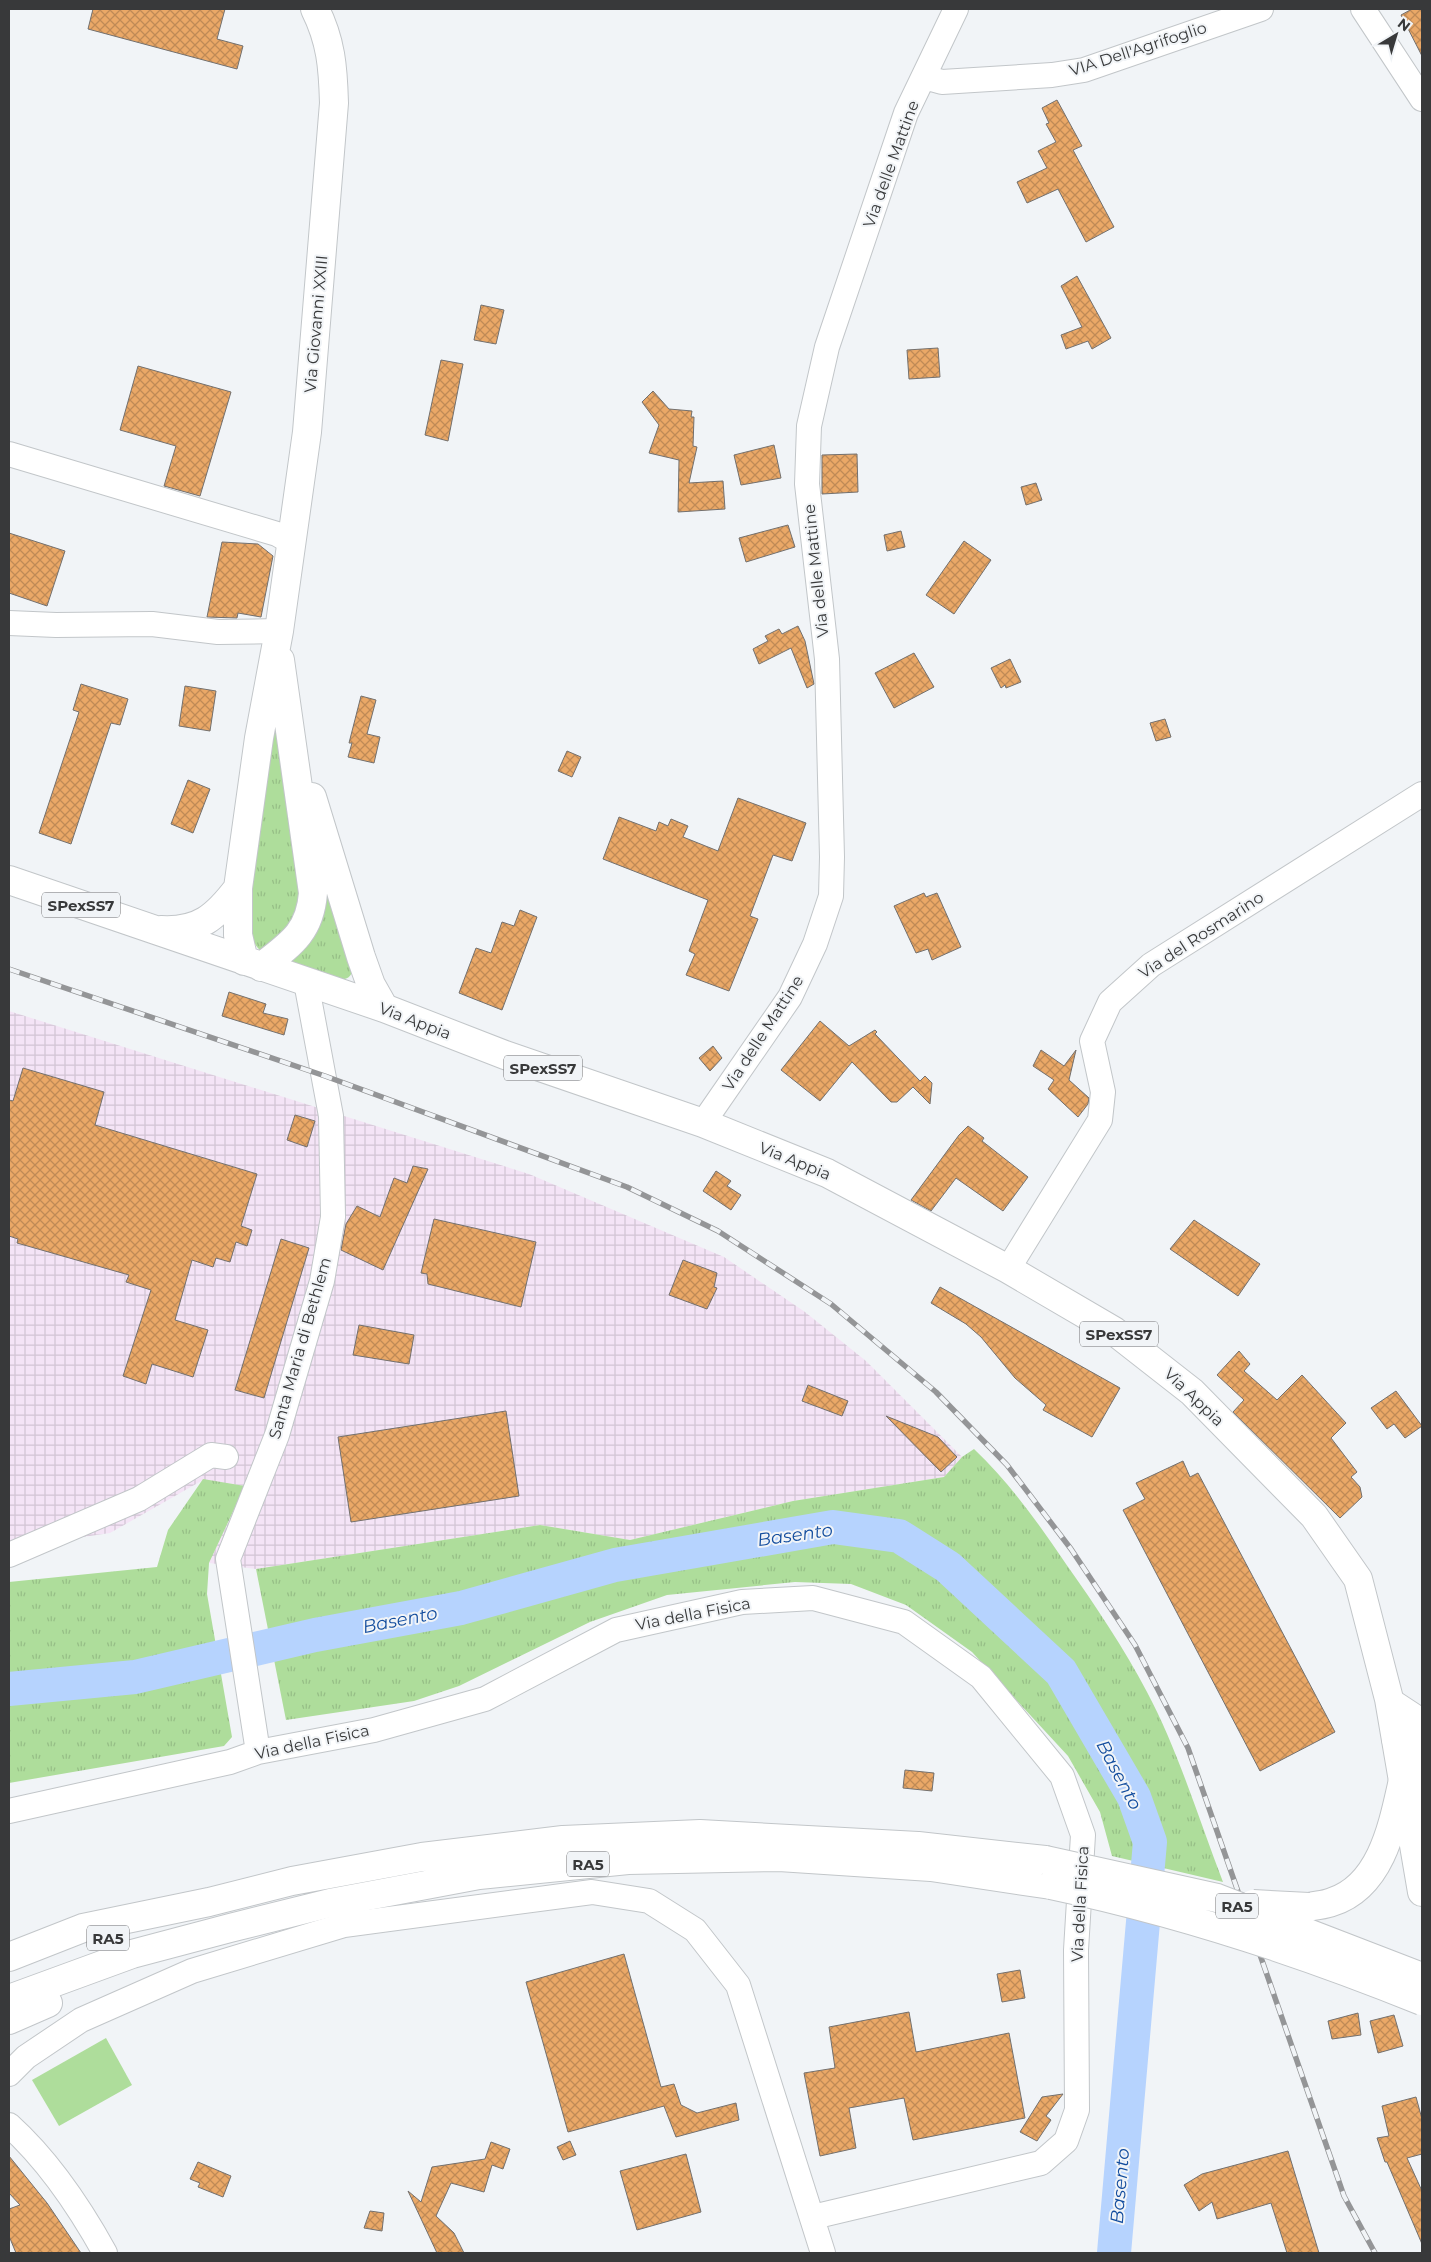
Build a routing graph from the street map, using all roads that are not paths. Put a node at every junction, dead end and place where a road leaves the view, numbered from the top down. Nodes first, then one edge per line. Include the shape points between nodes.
1 (314, 9) edge
2 (956, 9) edge
3 (1261, 9) edge
4 (1363, 9) edge
5 (924, 77) junction
6 (1422, 100) edge
7 (9, 454) edge
8 (291, 542) junction
9 (9, 623) edge
10 (278, 636) junction
11 (293, 737) junction
12 (1422, 794) edge
13 (9, 880) edge
14 (238, 888) junction
15 (153, 930) junction
16 (253, 964) junction
17 (306, 982) junction
18 (384, 1008) junction
19 (703, 1123) junction
20 (1008, 1269) junction
21 (226, 1457) dead end
22 (9, 1555) edge
23 (1389, 1699) junction
24 (1422, 1722) edge
25 (258, 1752) junction
26 (1422, 1753) edge
27 (1413, 1788) edge
28 (9, 1811) edge
29 (1048, 1872) junction
30 (1422, 1892) edge
31 (1217, 1898) junction
32 (209, 1902) junction
33 (132, 1954) junction
34 (9, 1957) edge
35 (9, 1976) edge
36 (1422, 1977) edge
37 (9, 1999) edge
38 (1422, 2001) edge
39 (9, 2020) edge
40 (9, 2074) edge
41 (9, 2125) edge
42 (813, 2217) junction
43 (105, 2253) edge
44 (823, 2253) edge

1 - 8 main road, Via Giovanni XXIII via 329,45 334,103 307,432
2 - 5 street, Via delle Mattine
3 - 5 street, VIA Dell'Agrifoglio via 1084,70 942,82
4 - 6 street
5 - 19 street, Via delle Mattine via 906,113 827,347 809,426 807,484 827,660 830,896 816,944 790,997
7 - 8 street via 277,534
8 - 10 main road, Via Giovanni XXIII
9 - 10 street via 152,624
10 - 11 main road
10 - 14 main road via 258,738
11 - 16 main road via 297,788 313,893 312,908 308,921 287,947
11 - 18 main road via 361,957
12 - 20 street, Via del Rosmarino via 1150,965 1110,1002 1092,1041 1103,1092 1100,1120
13 - 15 main road, Via Appia / SPexSS7
14 - 15 main road via 218,912 194,927 180,931
14 - 16 main road via 238,935
15 - 16 main road, Via Appia / SPexSS7
16 - 17 main road, Via Appia / SPexSS7
17 - 18 main road, Via Appia / SPexSS7
17 - 25 street, Santa Maria di Bethlem via 331,1116 332,1217 322,1281 276,1435 228,1559
18 - 19 main road, Via Appia / SPexSS7 via 505,1055
19 - 20 main road, Via Appia / SPexSS7 via 828,1174
20 - 23 main road, Via Appia / SPexSS7 via 1114,1330 1157,1362 1192,1392 1314,1516 1358,1579
21 - 22 street via 211,1455 139,1500
23 - 24 street
23 - 26 main road, SPexSS7
23 - 27 main road, SPexSS7 via 1396,1739
25 - 28 street, Via della Fisica via 230,1762
25 - 42 street, Via della Fisica via 374,1730 485,1699 616,1630 742,1602 813,1598 904,1622 981,1677 1062,1776 1084,1835 1076,1950 1077,2110 1066,2141 1041,2163
27 - 30 main road, SPexSS7
27 - 31 main road, bridge via 1382,1854 1352,1892 1309,1907 1261,1905
29 - 31 main road, RA5, bridge
29 - 32 main road, RA5 via 918,1846 700,1834 572,1840 422,1857 292,1881
29 - 33 main road, RA5 via 779,1857 628,1860 479,1875 330,1903
29 - 38 main road, RA5, bridge via 1123,1900 1317,1959
31 - 36 main road, RA5, bridge
32 - 34 main road via 83,1928
32 - 35 main road, RA5
33 - 37 main road, RA5
33 - 39 main road via 114,1974
40 - 42 street via 26,2057 81,2020 192,1971 344,1925 592,1892 649,1901 695,1930 738,1985
41 - 43 street via 81,2209
42 - 44 street

